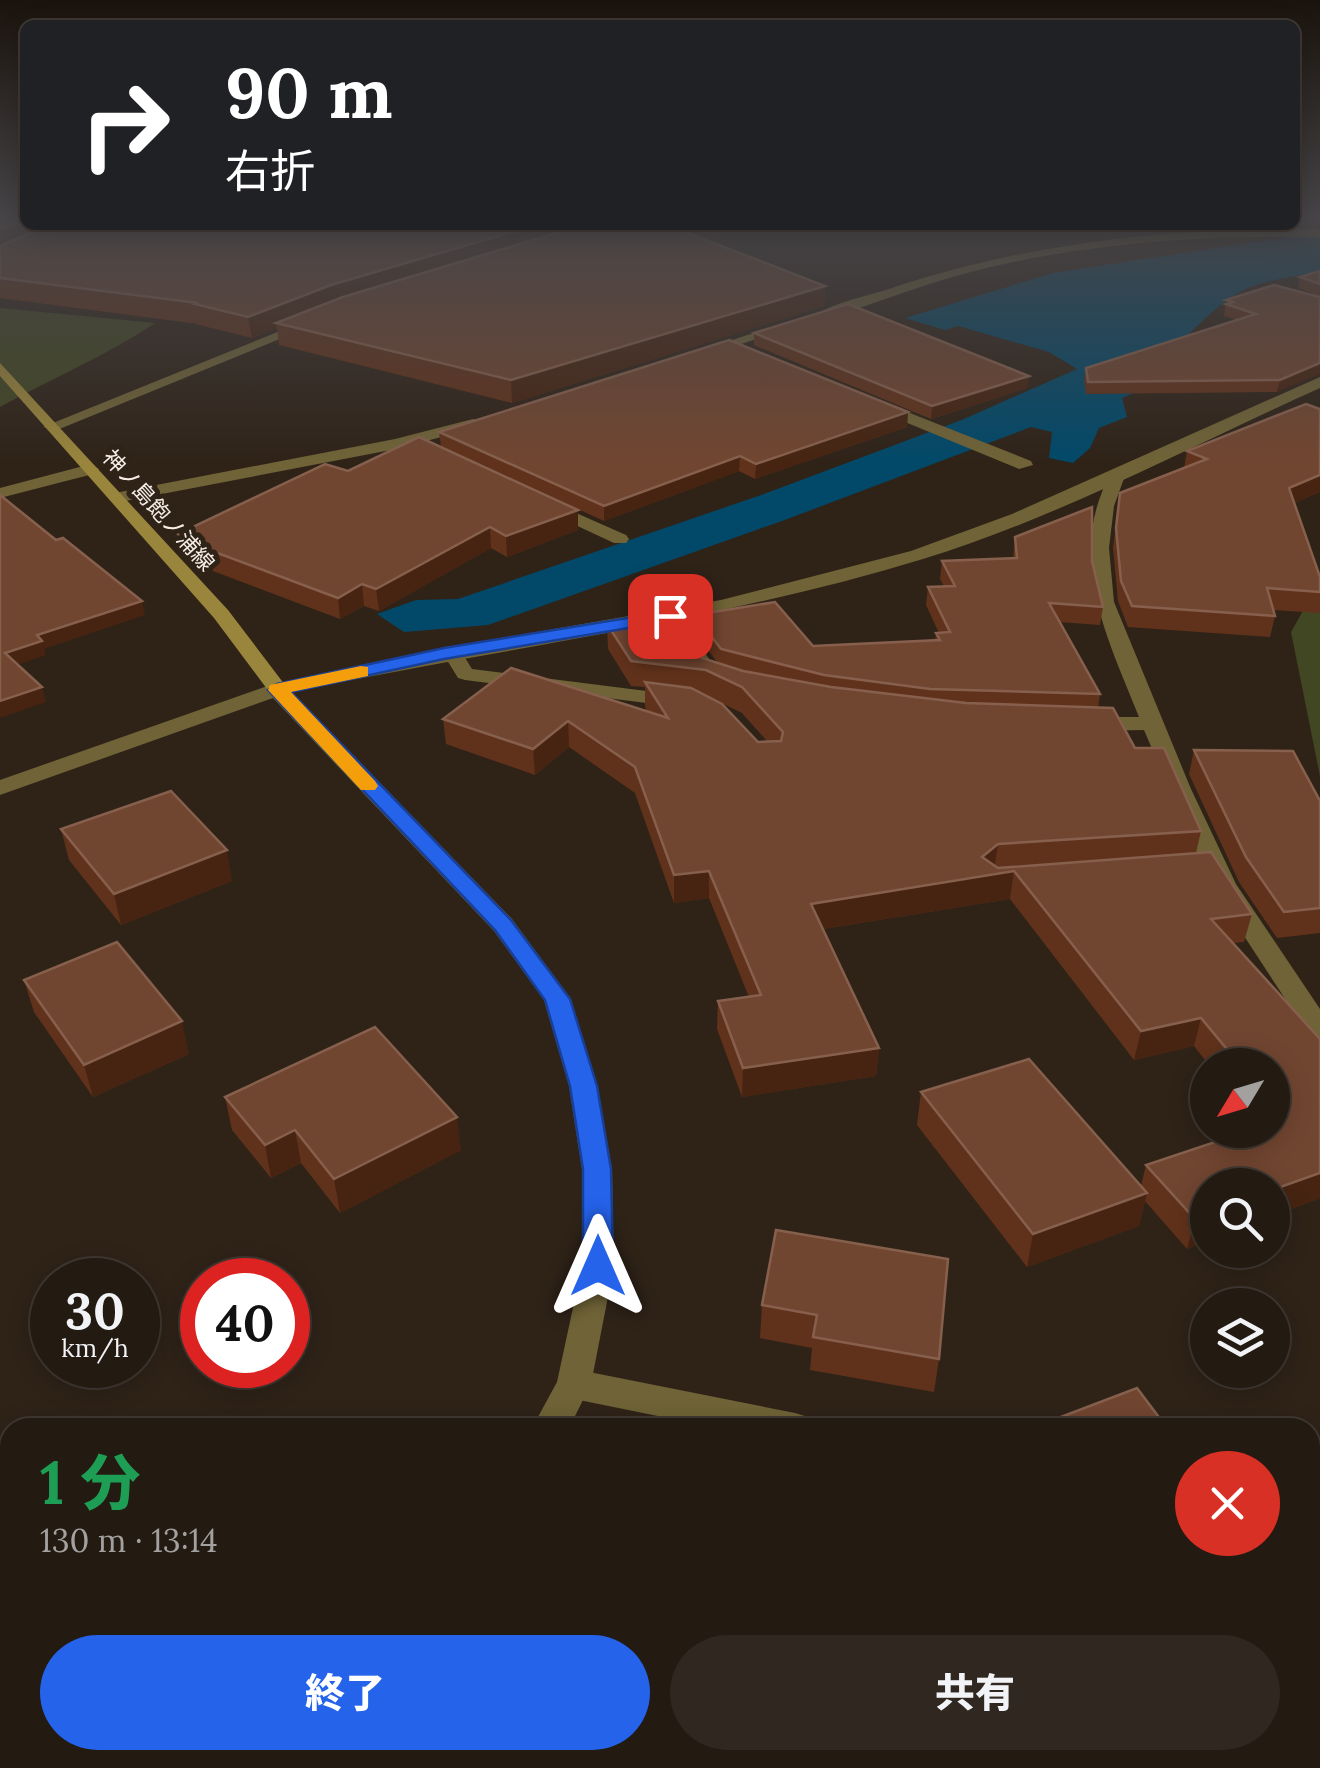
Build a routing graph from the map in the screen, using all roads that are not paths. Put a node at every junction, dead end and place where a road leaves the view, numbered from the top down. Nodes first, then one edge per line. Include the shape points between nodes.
1 (875, 299) edge
2 (321, 319) edge
3 (729, 344) junction
4 (748, 352) edge
5 (691, 356) edge
6 (0, 367) edge
7 (1320, 382) edge
8 (858, 397) edge
9 (490, 419) edge
10 (51, 427) junction
11 (408, 441) junction
12 (444, 458) edge
13 (1024, 465) dead end
14 (91, 468) junction
15 (1118, 473) junction
16 (0, 492) edge
17 (120, 497) junction
18 (532, 498) edge
19 (620, 539) dead end
20 (670, 616) junction
21 (452, 652) junction
22 (724, 679) edge
23 (277, 690) junction
24 (697, 704) edge
25 (1152, 722) junction
26 (1074, 724) edge
27 (0, 788) edge
28 (1216, 867) junction
29 (1179, 870) edge
30 (1320, 1030) edge
31 (574, 1384) junction
32 (555, 1418) edge
33 (745, 1418) edge

1 - 3 street
2 - 10 street
3 - 4 street
3 - 5 street
6 - 10 main road, 神ノ島飽ノ浦線
7 - 15 street
8 - 13 street
9 - 11 street
10 - 14 main road, 神ノ島飽ノ浦線
11 - 12 street
11 - 17 street
14 - 16 street
14 - 17 main road, 神ノ島飽ノ浦線
15 - 20 street via 918,555
15 - 25 street via 1105,506 1104,602
17 - 23 main road, 神ノ島飽ノ浦線 via 222,614
18 - 19 street
20 - 21 street
20 - 22 street via 702,668
21 - 23 street
21 - 24 street via 465,674
23 - 27 street
23 - 31 street via 503,925 557,999 584,1086 597,1169 598,1266
25 - 26 street
25 - 28 street
28 - 29 street
28 - 30 street
31 - 32 street
31 - 33 street

